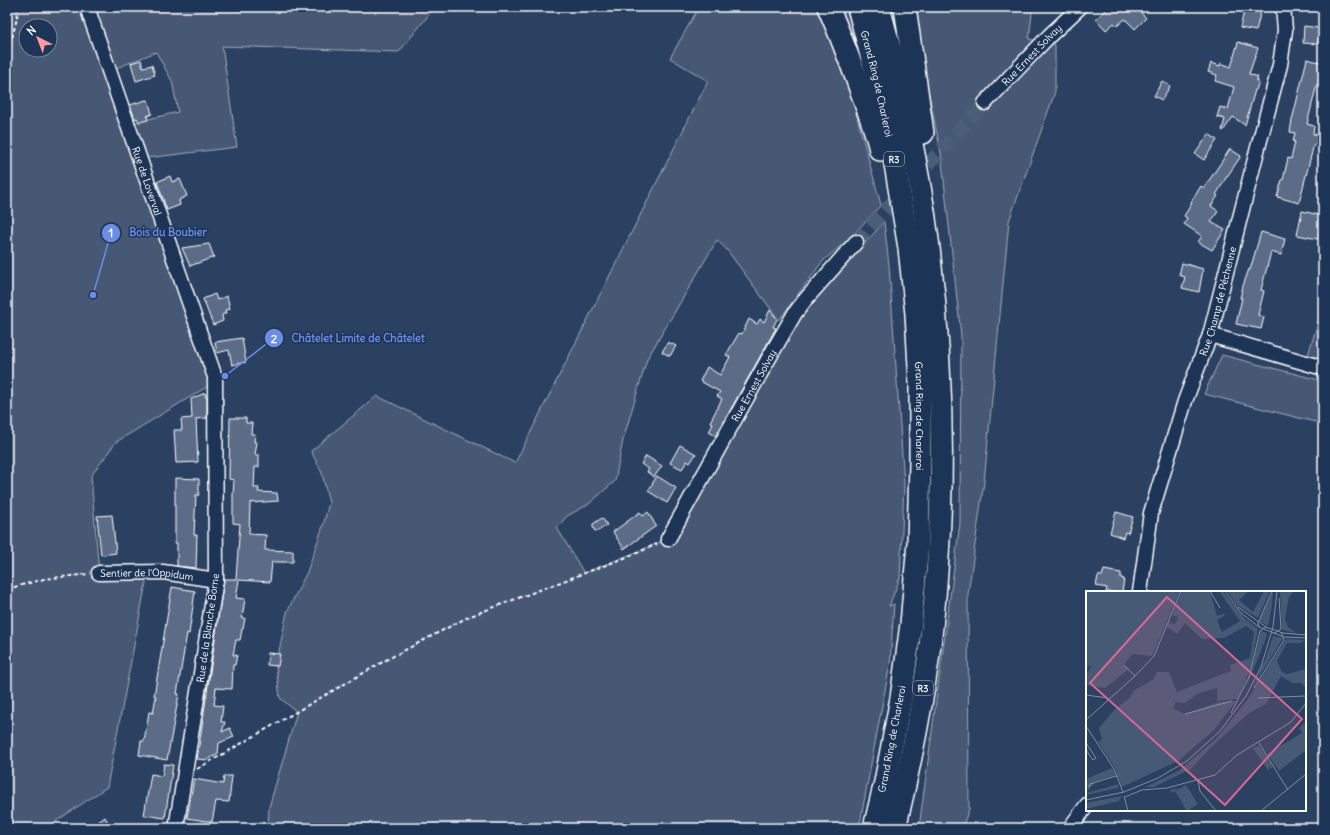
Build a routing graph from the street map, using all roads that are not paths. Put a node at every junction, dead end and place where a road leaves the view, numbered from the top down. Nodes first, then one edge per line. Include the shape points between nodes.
1 (87, 7) edge
2 (828, 7) edge
3 (858, 7) edge
4 (880, 7) edge
5 (905, 7) edge
6 (1080, 7) edge
7 (1283, 7) edge
8 (985, 103) tunnel mouth
9 (928, 238) junction
10 (856, 242) tunnel mouth
11 (916, 314) junction
12 (1210, 335) junction
13 (1323, 368) edge
14 (215, 377) joint
15 (668, 539) road end
16 (99, 573) road end
17 (216, 580) junction
18 (1140, 591) edge
19 (1086, 806) edge
20 (175, 827) edge
21 (874, 828) edge
22 (895, 828) edge
23 (1070, 828) edge

1 - 14 street, Rue de Loverval
2 - 11 highway via 877,139 894,215 902,277
3 - 11 highway, Grand Ring de Charleroi / R3 via 893,152 909,248
4 - 9 highway, Grand Ring de Charleroi / R3 via 912,141
5 - 9 highway via 934,214
6 - 8 street, Rue Ernest Solvay
7 - 12 street, Rue Champ de Péchenne via 1285,30 1280,65
9 - 22 highway, Grand Ring de Charleroi / R3 via 941,383 942,466 939,546 932,628 921,704
10 - 15 street, Rue Ernest Solvay via 795,314
11 - 21 highway, Grand Ring de Charleroi / R3 via 920,384 918,551 901,698
12 - 13 street
12 - 18 street, Rue Champ de Péchenne via 1185,401 1151,513
14 - 17 street, Rue de la Blanche Borne
16 - 17 street, Sentier de l'Oppidum via 162,572
17 - 20 street, Rue de la Blanche Borne
19 - 23 street

